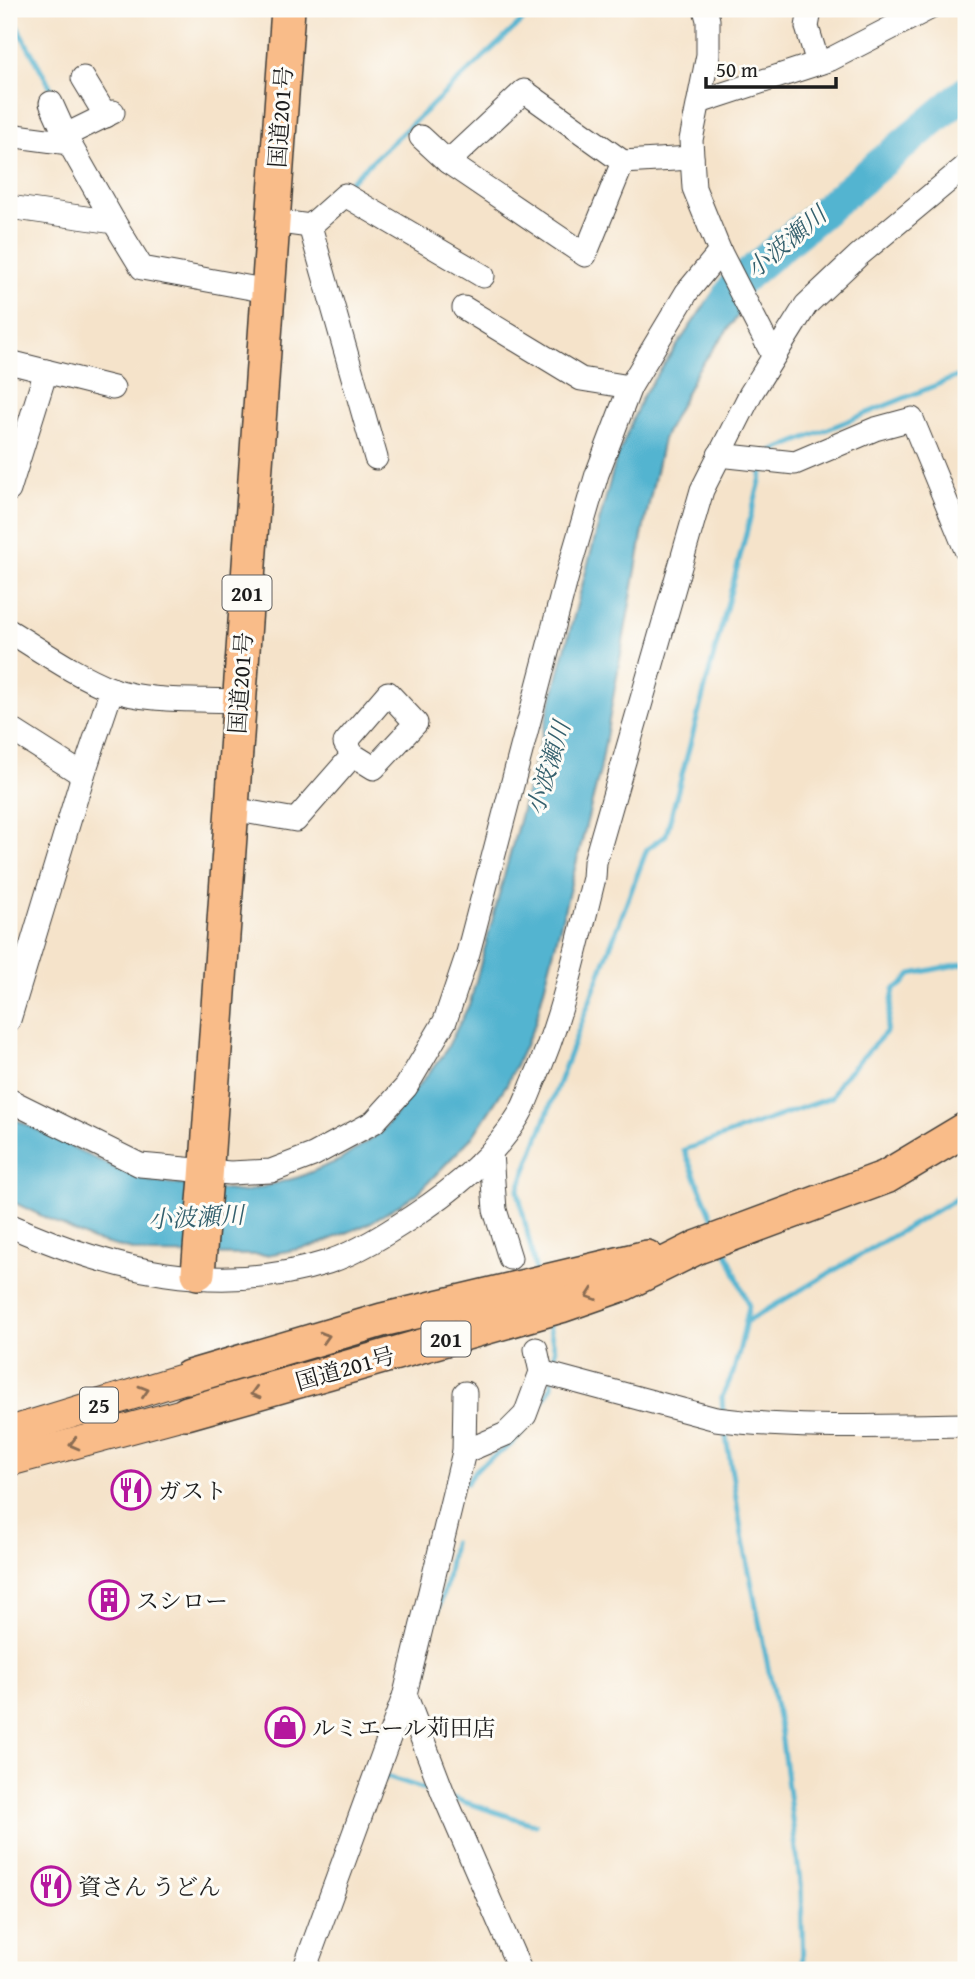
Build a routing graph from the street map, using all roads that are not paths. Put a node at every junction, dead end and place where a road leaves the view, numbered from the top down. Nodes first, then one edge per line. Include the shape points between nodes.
1 (288, 9) edge
2 (705, 9) edge
3 (928, 9) edge
4 (809, 16) dead end
5 (818, 63) junction
6 (83, 78) dead end
7 (699, 102) junction
8 (51, 103) dead end
9 (9, 135) edge
10 (421, 137) dead end
11 (68, 139) junction
12 (692, 158) junction
13 (448, 162) junction
14 (623, 162) junction
15 (966, 166) edge
16 (9, 207) edge
17 (273, 220) junction
18 (114, 222) junction
19 (310, 226) junction
20 (723, 257) junction
21 (483, 276) dead end
22 (268, 291) junction
23 (464, 308) dead end
24 (773, 355) junction
25 (9, 362) edge
26 (46, 371) junction
27 (630, 387) junction
28 (113, 388) dead end
29 (719, 455) junction
30 (376, 458) dead end
31 (9, 490) edge
32 (966, 550) edge
33 (9, 631) edge
34 (112, 689) junction
35 (239, 701) junction
36 (9, 728) edge
37 (353, 755) dead end
38 (83, 775) junction
39 (232, 809) junction
40 (9, 1020) edge
41 (9, 1100) edge
42 (966, 1129) edge
43 (491, 1153) junction
44 (206, 1174) junction
45 (9, 1225) edge
46 (698, 1247) junction
47 (510, 1258) dead end
48 (198, 1273) dead end
49 (536, 1349) dead end
50 (541, 1372) junction
51 (189, 1377) joint
52 (465, 1393) dead end
53 (187, 1413) joint
54 (966, 1425) edge
55 (9, 1432) edge
56 (464, 1452) junction
57 (9, 1461) edge
58 (405, 1694) junction
59 (304, 1970) edge
60 (520, 1970) edge

1 - 17 highway, 国道201号 / 201
2 - 7 street via 708,55
3 - 5 street
4 - 5 street via 807,27
5 - 7 street
6 - 11 street via 110,114
7 - 12 street
8 - 11 street
9 - 11 street
10 - 13 street
11 - 18 street
12 - 14 street
12 - 20 street via 694,188
13 - 14 street via 524,91
13 - 14 street via 585,255
15 - 24 street via 859,254 806,305
16 - 18 street
17 - 19 street
17 - 22 highway, 国道201号 / 201
18 - 22 street via 142,268
19 - 21 street via 345,195
19 - 30 street
20 - 24 street
20 - 27 street via 687,292
22 - 35 highway, 国道201号 / 201
23 - 27 street via 581,379
24 - 29 street
25 - 26 street
26 - 28 street
26 - 31 street
27 - 44 street via 597,474 468,953 445,1021 406,1087 374,1122 313,1155 271,1171
29 - 32 street via 795,463 874,429 912,419
29 - 43 street via 702,490 595,862 548,1052 520,1114
33 - 34 street
34 - 35 street via 141,696
34 - 38 street
35 - 39 highway, 国道201号 / 201
36 - 38 street
37 - 39 street via 296,820
38 - 40 street
39 - 44 highway, 国道201号 / 201
41 - 44 street via 140,1165
42 - 46 highway, 国道201号 / 201 via 886,1177
43 - 45 street via 431,1204 378,1238 330,1261 281,1274 198,1279 144,1271 92,1259
43 - 47 street via 495,1210
44 - 48 highway, 国道201号 / 201
51 -> 46 highway, 国道201号 / 201 via 382,1320
46 -> 53 highway, 国道201号 / 201 via 624,1284 561,1306
49 - 50 street
50 - 54 street via 745,1423
50 - 56 street via 525,1415 516,1425
55 -> 51 main road, 25
52 - 56 street
53 -> 57 main road, 25
56 - 58 street
58 - 59 street
58 - 60 street

